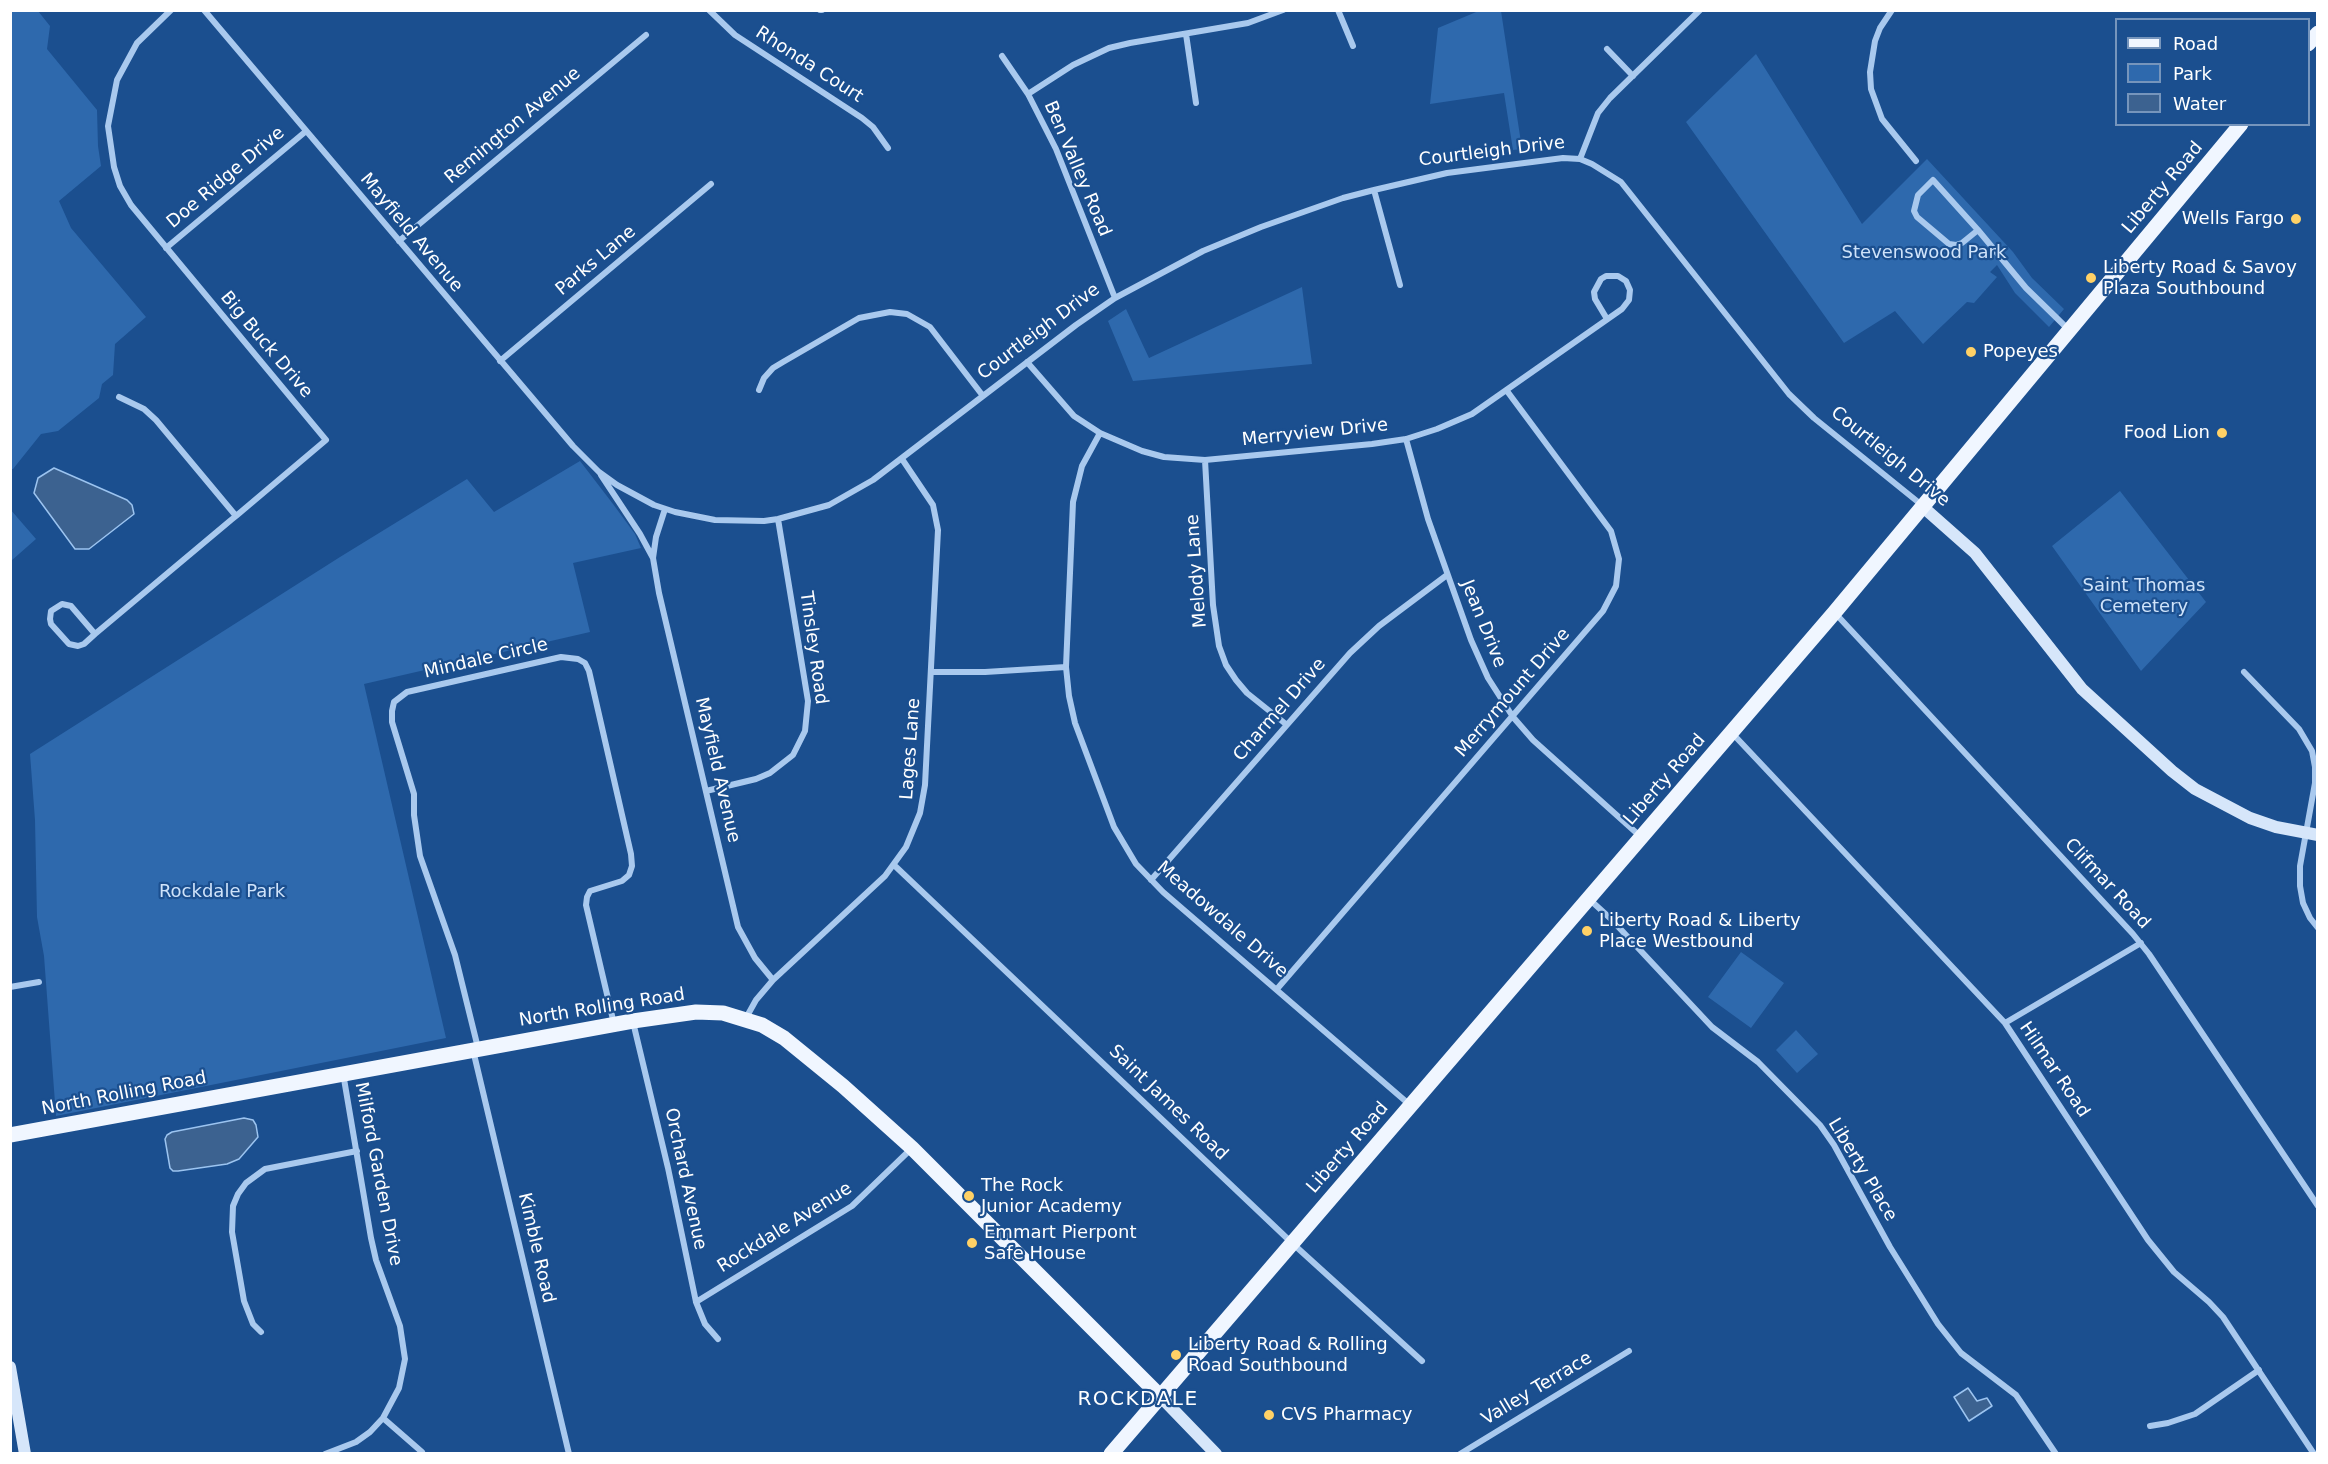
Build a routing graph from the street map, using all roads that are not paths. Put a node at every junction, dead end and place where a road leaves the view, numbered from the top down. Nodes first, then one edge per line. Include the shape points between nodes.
1 (171, 10) edge
2 (204, 10) edge
3 (710, 10) edge
4 (1282, 10) edge
5 (1338, 10) edge
6 (1700, 10) edge
7 (1892, 10) edge
8 (1186, 34) junction
9 (646, 35) dead end
10 (1353, 46) dead end
11 (1607, 48) dead end
12 (1002, 56) dead end
13 (1633, 75) junction
14 (1028, 94) junction
15 (1196, 103) dead end
16 (2239, 126) edge
17 (305, 132) junction
18 (888, 148) dead end
19 (1580, 159) junction
20 (1916, 161) dead end
21 (711, 184) dead end
22 (1374, 190) junction
23 (1978, 230) junction
24 (399, 241) junction
25 (166, 248) junction
26 (1400, 285) dead end
27 (1115, 298) junction
28 (1607, 319) junction
29 (2070, 331) junction
30 (500, 361) junction
31 (1027, 362) junction
32 (759, 390) dead end
33 (1507, 391) junction
34 (983, 396) junction
35 (119, 397) dead end
36 (1100, 433) junction
37 (1406, 439) junction
38 (902, 459) junction
39 (1205, 460) junction
40 (599, 472) junction
41 (1923, 507) junction
42 (665, 509) junction
43 (236, 516) junction
44 (778, 519) junction
45 (653, 558) junction
46 (1447, 575) junction
47 (1834, 613) junction
48 (95, 634) junction
49 (1066, 667) junction
50 (931, 672) junction
51 (2244, 672) dead end
52 (1513, 717) junction
53 (1287, 725) junction
54 (1731, 733) junction
55 (706, 791) junction
56 (2312, 835) edge
57 (1642, 837) junction
58 (894, 865) junction
59 (1151, 880) junction
60 (1588, 899) junction
61 (2318, 928) edge
62 (2141, 943) junction
63 (772, 980) junction
64 (39, 981) dead end
65 (10, 987) edge
66 (1276, 989) junction
67 (745, 1019) junction
68 (633, 1021) junction
69 (2005, 1023) junction
70 (614, 1024) junction
71 (475, 1049) junction
72 (343, 1073) junction
73 (1411, 1105) junction
74 (10, 1136) edge
75 (912, 1148) junction
76 (357, 1150) junction
77 (2318, 1206) edge
78 (1292, 1243) junction
79 (696, 1302) junction
80 (261, 1332) dead end
81 (717, 1339) dead end
82 (1629, 1351) dead end
83 (1422, 1361) dead end
84 (10, 1367) edge
85 (2259, 1370) junction
86 (1160, 1396) junction
87 (383, 1418) junction
88 (2150, 1426) dead end
89 (422, 1452) edge
90 (25, 1454) edge
91 (325, 1454) edge
92 (569, 1454) edge
93 (1111, 1454) edge
94 (1216, 1454) edge
95 (1460, 1454) edge
96 (2056, 1454) edge
97 (2314, 1454) edge

1 - 25 street, Big Buck Drive via 137,43 127,59 117,80 108,126 120,186 130,205
2 - 17 street, Mayfield Avenue
3 - 18 street, Rhonda Court via 742,40 862,118
4 - 8 street via 1248,24
5 - 10 street
6 - 13 street
7 - 20 street via 1875,41 1871,89 1882,119
8 - 14 street via 1109,48
8 - 15 street
9 - 24 street, Remington Avenue
11 - 13 street
12 - 14 street, Ben Valley Road
13 - 19 street via 1598,113
14 - 27 street, Ben Valley Road via 1056,149
16 - 29 main road, Liberty Road
17 - 24 street, Mayfield Avenue
17 - 25 street, Doe Ridge Drive
19 - 22 street, Courtleigh Drive via 1540,160 1447,173
19 - 41 street, Courtleigh Drive via 1621,182 1789,394
21 - 30 street, Parks Lane
22 - 26 street
22 - 27 street, Courtleigh Drive via 1213,247
23 - 23 street via 1962,243 1949,243 1917,217 1914,211 1918,195 1933,180
23 - 29 street via 2026,288
24 - 30 street, Mayfield Avenue
25 - 43 street, Big Buck Drive via 326,440
27 - 31 street, Courtleigh Drive
28 - 28 street, Merryview Drive via 1629,300 1629,285 1618,276 1601,279 1594,292
28 - 33 street, Merryview Drive
29 - 41 main road, Liberty Road
30 - 40 street, Mayfield Avenue
31 - 34 street, Courtleigh Drive
31 - 36 street, Merryview Drive via 1074,416
32 - 34 street via 764,378 783,362 859,318 890,312 907,314 930,327
33 - 37 street, Merryview Drive via 1472,414
33 - 52 street, Merrymount Drive via 1611,531 1619,559 1616,586 1603,611
34 - 38 street, Courtleigh Drive
35 - 43 street via 144,408 156,420
36 - 39 street, Merryview Drive via 1142,452
36 - 49 street, Meadowdale Drive via 1082,466 1073,502
37 - 39 street, Merryview Drive
37 - 46 street, Jean Drive
38 - 44 street, Courtleigh Drive via 829,505
38 - 50 street, Lages Lane via 927,495 937,518
39 - 53 street, Melody Lane via 1219,646 1226,665 1247,693
40 - 42 street, Mayfield Avenue
40 - 45 street, Mayfield Avenue
41 - 47 main road, Liberty Road
41 - 56 street, Courtleigh Drive via 1975,553 2082,689 2172,771 2195,789 2241,814
42 - 44 street, Courtleigh Drive via 715,520
42 - 45 street, Mayfield Avenue
43 - 48 street, Big Buck Drive
44 - 55 street, Tinsley Road via 808,701 805,731 793,755 770,773
45 - 55 street, Mayfield Avenue
46 - 52 street, Jean Drive via 1479,660
46 - 53 street, Charmel Drive via 1365,638
47 - 54 main road, Liberty Road
47 - 62 street, Clifmar Road
48 - 48 street, Big Buck Drive via 84,644 69,644 51,624 51,611 62,604 71,606
49 - 50 street
49 - 59 street, Meadowdale Drive via 1075,723 1114,827 1125,848
50 - 58 street, Lages Lane via 920,813 912,837
51 - 56 street via 2299,729 2312,751
52 - 57 street, Jean Drive via 1546,753
52 - 66 street, Merrymount Drive
53 - 59 street, Charmel Drive
54 - 57 main road, Liberty Road
54 - 69 street, Hilmar Road
55 - 63 street, Mayfield Avenue via 738,927 751,953
56 - 61 street via 2300,866 2300,886 2303,903
57 - 60 main road, Liberty Road
58 - 63 street, Lages Lane
58 - 78 street, Saint James Road
59 - 66 street, Meadowdale Drive
60 - 73 main road, Liberty Road
60 - 96 street, Liberty Place via 1712,1027 1758,1062 1820,1125 1938,1324 1961,1353 2016,1395
62 - 69 street
62 - 77 street, Clifmar Road
63 - 67 street, Lages Lane
64 - 65 street
66 - 73 street, Meadowdale Drive
67 - 68 main road, North Rolling Road via 696,1012
67 - 75 main road, North Rolling Road via 762,1025 811,1058
68 - 70 main road, North Rolling Road
68 - 79 street, Orchard Avenue
69 - 85 street, Hilmar Road via 2148,1240 2174,1272 2223,1317
70 - 71 main road, North Rolling Road
70 - 71 street, Mindale Circle via 586,905 590,891 622,881 628,875 631,854 589,671 578,659 561,657 407,692 394,702 392,711 414,794 420,856 454,955
71 - 72 main road, North Rolling Road
71 - 92 street, Kimble Road
72 - 74 main road, North Rolling Road
72 - 76 street, Milford Garden Drive
73 - 78 main road, Liberty Road
75 - 79 street, Rockdale Avenue via 852,1206
75 - 86 main road, North Rolling Road
76 - 80 street via 265,1169 246,1182 238,1194 231,1217 232,1232 244,1301 253,1324
76 - 87 street, Milford Garden Drive via 373,1249 404,1342 399,1388
78 - 83 street, Saint James Road
78 - 86 main road, Liberty Road
79 - 81 street, Orchard Avenue via 705,1324
82 - 95 street, Valley Terrace
84 - 90 street
85 - 88 street via 2195,1414
85 - 97 street, Hilmar Road
86 - 93 main road, Liberty Road
86 - 94 street, North Rolling Road
87 - 89 street
87 - 91 street, Milford Garden Drive via 356,1442

